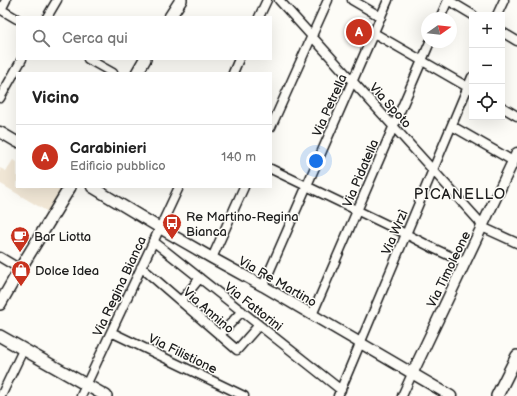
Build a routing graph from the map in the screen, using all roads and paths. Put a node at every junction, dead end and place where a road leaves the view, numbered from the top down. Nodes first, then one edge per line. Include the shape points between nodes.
1 (6, 0) edge
2 (57, 0) edge
3 (180, 0) edge
4 (267, 0) edge
5 (279, 0) edge
6 (328, 0) edge
7 (352, 0) edge
8 (388, 0) edge
9 (448, 0) edge
10 (504, 0) edge
11 (0, 10) edge
12 (443, 12) edge
13 (498, 12) edge
14 (469, 13) edge
15 (48, 16) edge
16 (171, 16) edge
17 (259, 16) edge
18 (381, 17) junction
19 (16, 18) edge
20 (374, 33) junction
21 (505, 34) edge
22 (312, 36) junction
23 (517, 41) edge
24 (427, 48) edge
25 (21, 60) edge
26 (90, 60) edge
27 (144, 60) edge
28 (239, 60) edge
29 (422, 61) junction
30 (111, 72) edge
31 (138, 72) edge
32 (233, 72) edge
33 (353, 80) junction
34 (469, 88) edge
35 (469, 91) edge
36 (0, 98) edge
37 (505, 109) edge
38 (517, 116) edge
39 (272, 125) edge
40 (393, 126) junction
41 (452, 126) junction
42 (0, 132) edge
43 (16, 141) edge
44 (515, 157) edge
45 (272, 169) edge
46 (433, 170) junction
47 (306, 186) junction
48 (69, 188) edge
49 (94, 188) edge
50 (179, 188) edge
51 (244, 188) edge
52 (357, 210) junction
53 (482, 227) junction
54 (159, 228) junction
55 (406, 234) junction
56 (153, 241) junction
57 (517, 243) edge
58 (0, 257) edge
59 (212, 258) junction
60 (465, 263) junction
61 (141, 267) junction
62 (20, 269) junction
63 (200, 278) junction
64 (263, 286) junction
65 (180, 301) junction
66 (0, 304) edge
67 (242, 311) junction
68 (312, 315) junction
69 (259, 325) junction
70 (111, 332) junction
71 (220, 335) junction
72 (0, 336) edge
73 (360, 343) junction
74 (23, 350) junction
75 (517, 356) edge
76 (412, 374) junction
77 (86, 384) junction
78 (339, 393) edge
79 (1, 396) edge
80 (81, 396) edge
81 (106, 396) edge
82 (242, 396) edge
83 (402, 396) edge
84 (451, 396) edge
85 (497, 396) edge

1 - 11 street
2 - 15 street
3 - 16 main road
4 - 17 street
5 - 22 street, Via Spoto
6 - 22 street
7 - 18 street
8 - 18 street, Via Petrella
9 - 12 street
9 - 14 street
10 - 13 street
11 - 19 street
18 - 20 street, Via Petrella
20 - 29 street
20 - 33 street, Via Petrella
21 - 23 street
22 - 33 street, Via Spoto
22 - 39 street
24 - 29 street, Via Pidatella
25 - 36 street
26 - 30 street
27 - 31 main road
28 - 32 street
29 - 34 street
29 - 40 street, Via Pidatella
33 - 40 street, Via Spoto
33 - 47 street, Via Petrella
35 - 41 street, Via Wrzì
37 - 38 street
40 - 46 street, Via Spoto
40 - 52 street, Via Pidatella
41 - 44 street
41 - 46 street, Via Wrzì
42 - 43 street
44 - 53 street, Via Timoleone
45 - 47 street
46 - 53 street, Via Spoto
46 - 55 street, Via Wrzì
47 - 52 street
47 - 64 street, Via Petrella
48 - 62 main road
49 - 54 street, Via Re Martino
50 - 54 street, Via Regina Bianca
51 - 59 street
52 - 55 street
52 - 68 street, Via Pidatella
53 - 57 street
53 - 60 street, Via Timoleone
54 - 56 street, Via Regina Bianca
54 - 59 street, Via Re Martino
55 - 60 street
55 - 73 street, Via Wrzì
56 - 61 street, Via Regina Bianca
56 - 63 street, Via Fattorini
58 - 62 street
59 - 64 street, Via Re Martino
60 - 76 street, Via Timoleone
61 - 65 street, Via Annino
61 - 70 street, Via Regina Bianca
62 - 66 main road
63 - 65 street
63 - 67 street, Via Fattorini
64 - 68 street, Via Re Martino
65 - 71 street, Via Annino
67 - 69 street, Via Fattorini
67 - 71 street
68 - 73 street, Via Re Martino
69 - 71 street, Via Annino via 237,350
69 - 78 street, Via Fattorini
70 - 77 street, Via Regina Bianca
70 - 82 street, Via Filistione
72 - 74 main road
73 - 76 street, Via Re Martino
73 - 78 street, Via Wrzì
74 - 77 main road
74 - 79 street
75 - 85 main road
76 - 83 street, Via Timoleone
76 - 84 street, Via Re Martino
77 - 80 street, Via Regina Bianca
77 - 81 main road

